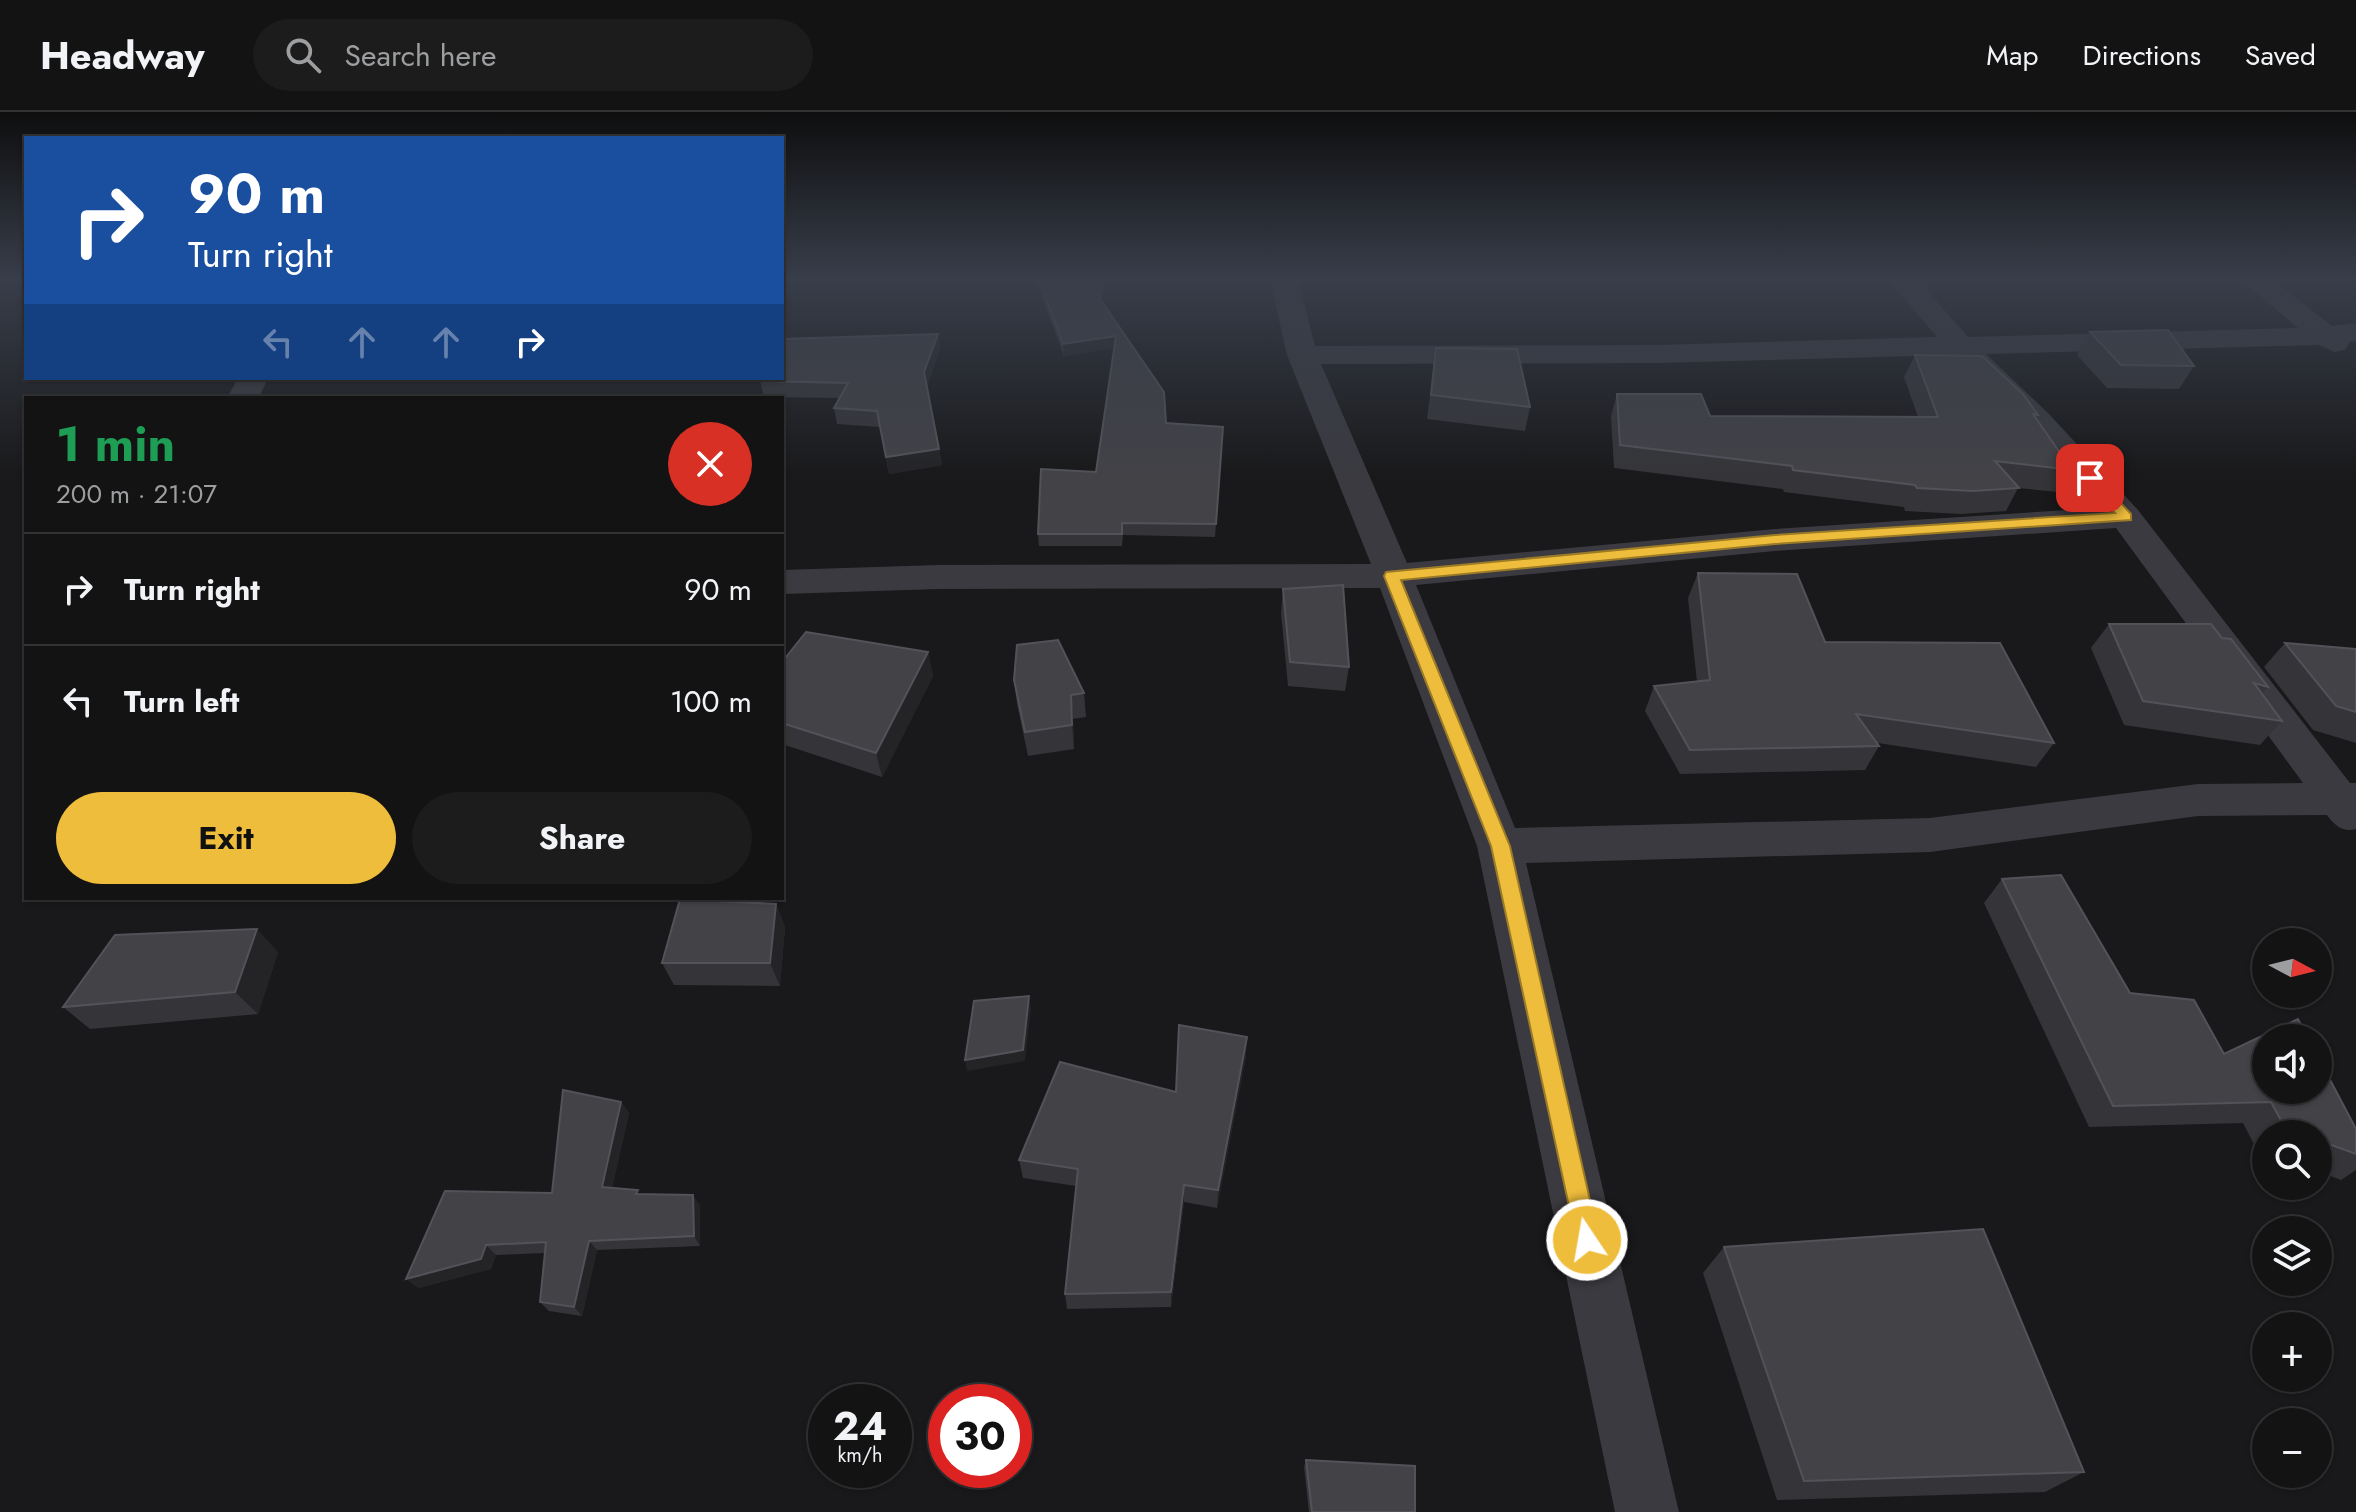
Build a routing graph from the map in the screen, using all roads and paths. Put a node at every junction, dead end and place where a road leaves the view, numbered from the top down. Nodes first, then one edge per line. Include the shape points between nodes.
1 (1300, 345) edge
2 (1981, 345) edge
3 (1960, 346) junction
4 (1302, 355) junction
5 (2126, 517) junction
6 (1392, 576) junction
7 (784, 582) edge
8 (2350, 806) edge
9 (1500, 846) junction
10 (1647, 1512) edge

1 - 4 street
2 - 3 street
3 - 4 street
3 - 5 street
4 - 6 street
5 - 6 street via 1775,540
5 - 8 street
6 - 7 street
6 - 9 street
8 - 9 street via 2198,800 1930,835
9 - 10 street

